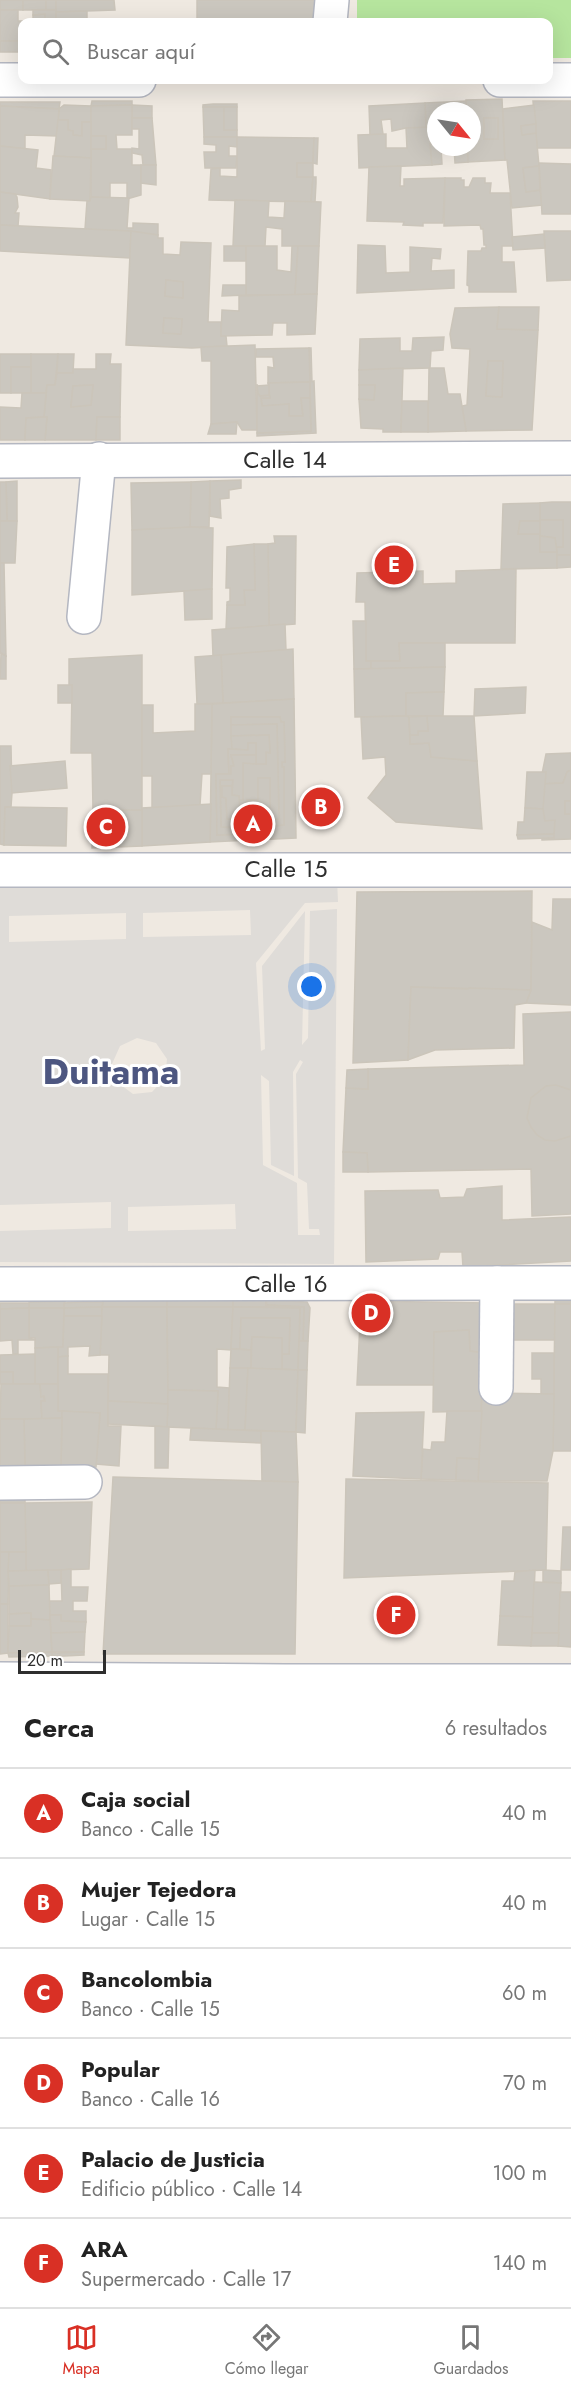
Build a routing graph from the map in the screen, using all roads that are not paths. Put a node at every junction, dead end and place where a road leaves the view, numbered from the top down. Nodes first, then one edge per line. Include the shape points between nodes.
1 (332, 0) edge
2 (330, 18) edge
3 (0, 80) edge
4 (18, 80) edge
5 (553, 80) edge
6 (571, 80) edge
7 (571, 458) edge
8 (99, 459) junction
9 (0, 460) edge
10 (84, 617) dead end
11 (0, 870) edge
12 (571, 870) edge
13 (497, 1283) junction
14 (571, 1283) edge
15 (0, 1284) edge
16 (495, 1388) dead end
17 (85, 1482) dead end
18 (0, 1483) edge
19 (0, 1679) edge
20 (571, 1681) edge
21 (319, 1685) edge

1 - 2 street
3 - 4 street
5 - 6 street
7 - 8 street, Calle 14
8 - 9 street, Calle 14
8 - 10 street
11 - 12 street, Calle 15
13 - 14 street, Calle 16
13 - 15 street, Calle 16
13 - 16 street
17 - 18 street
19 - 21 street
20 - 21 street

